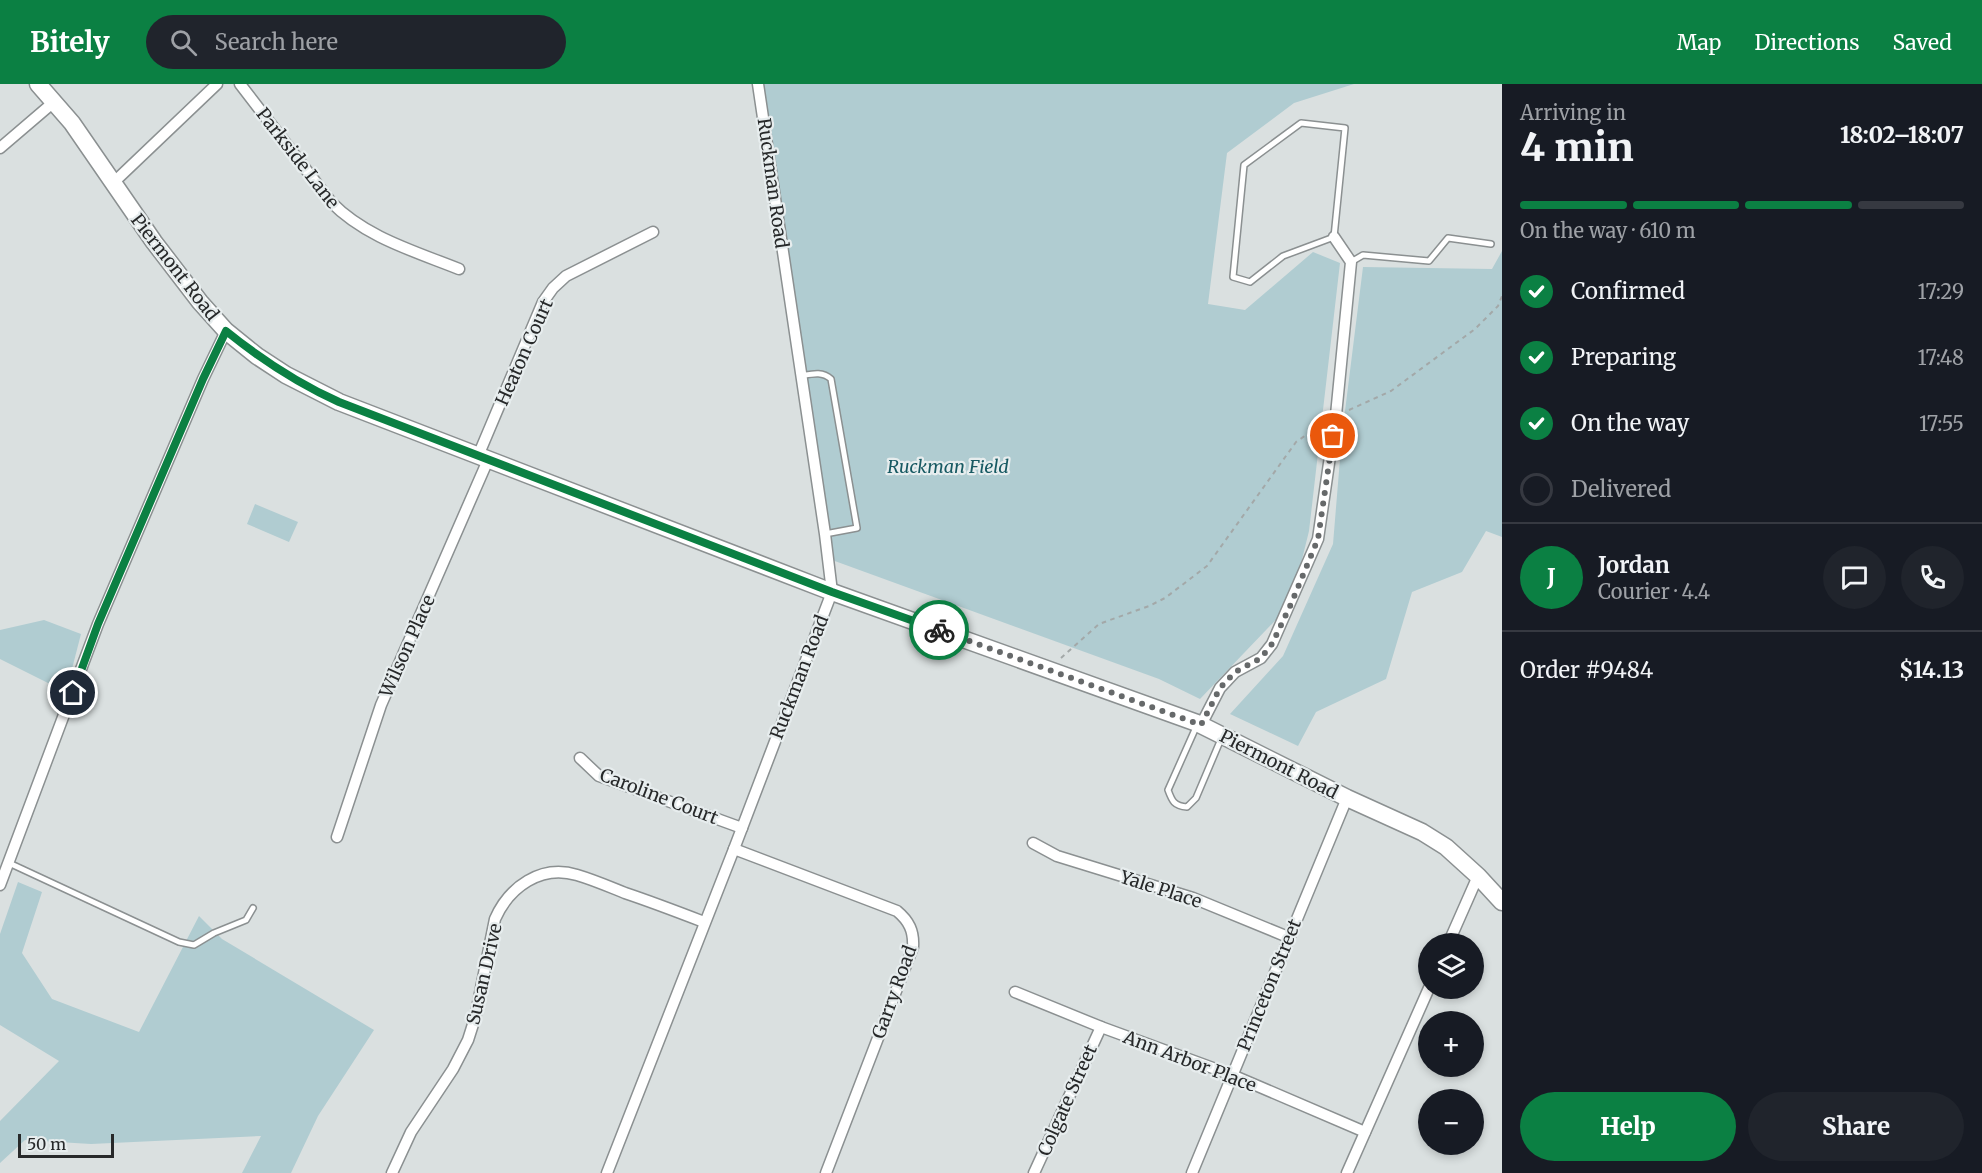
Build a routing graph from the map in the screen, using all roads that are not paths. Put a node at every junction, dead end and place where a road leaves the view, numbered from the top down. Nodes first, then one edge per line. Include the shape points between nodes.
1 (38, 84) edge
2 (217, 84) edge
3 (240, 84) edge
4 (758, 84) edge
5 (55, 101) junction
6 (0, 148) edge
7 (112, 184) junction
8 (653, 232) dead end
9 (1334, 237) junction
10 (1491, 244) dead end
11 (1351, 262) junction
12 (459, 269) dead end
13 (226, 331) junction
14 (800, 376) junction
15 (483, 458) junction
16 (825, 534) junction
17 (832, 592) junction
18 (1199, 724) junction
19 (1222, 735) junction
20 (580, 758) dead end
21 (1347, 798) junction
22 (742, 828) junction
23 (337, 837) dead end
24 (1033, 843) dead end
25 (734, 849) junction
26 (9, 863) junction
27 (1478, 876) junction
28 (0, 885) edge
29 (1502, 902) edge
30 (254, 908) dead end
31 (704, 922) junction
32 (1453, 933) edge
33 (1288, 938) junction
34 (1015, 992) dead end
35 (1423, 999) edge
36 (1101, 1027) junction
37 (1232, 1075) junction
38 (1365, 1132) junction
39 (392, 1173) edge
40 (607, 1173) edge
41 (826, 1173) edge
42 (1034, 1173) edge
43 (1192, 1173) edge
44 (1347, 1173) edge

1 - 5 main road, Piermont Road
2 - 7 street
3 - 12 street, Parkside Lane via 343,215 361,228
4 - 14 street, Ruckman Road
5 - 6 street
5 - 7 main road, Piermont Road
7 - 13 main road, Piermont Road via 173,268
8 - 15 street, Heaton Court via 583,266 553,288 543,302
9 - 9 lane via 1345,128 1300,123 1244,165 1233,277 1250,282 1283,256
9 - 11 street
10 - 11 lane via 1448,238 1429,261 1363,255
11 - 18 street via 1336,415 1318,539 1272,644 1261,658 1227,680
13 - 15 main road, Piermont Road via 256,356 317,392
13 - 26 street via 98,624
14 - 16 street, Ruckman Road
14 - 16 lane via 820,374 831,380 857,528
15 - 17 main road, Piermont Road
15 - 23 street, Wilson Place via 381,705
16 - 17 street, Ruckman Road
17 - 18 main road, Piermont Road
17 - 22 street, Ruckman Road
18 - 19 main road, Piermont Road
18 - 19 lane via 1168,790 1179,806 1187,807 1196,798
19 - 21 main road, Piermont Road
20 - 22 street, Caroline Court via 599,776
21 - 27 main road, Piermont Road via 1422,832
21 - 33 street, Princeton Street
22 - 25 street, Ruckman Road
24 - 33 street, Yale Place via 1057,856 1193,898
25 - 31 street, Ruckman Road
25 - 41 street, Garry Road via 897,911 914,937
26 - 28 street
26 - 30 lane via 178,942 194,945 246,920
27 - 29 main road, Piermont Road
27 - 32 street
31 - 39 street, Susan Drive via 576,874 548,873 521,884 495,919 468,1040 411,1132
31 - 40 street, Ruckman Road
33 - 37 street, Princeton Street
34 - 36 street, Ann Arbor Place
35 - 38 street
36 - 37 street, Ann Arbor Place
36 - 42 street, Colgate Street
37 - 38 street, Ann Arbor Place
37 - 43 street, Princeton Street
38 - 44 street

